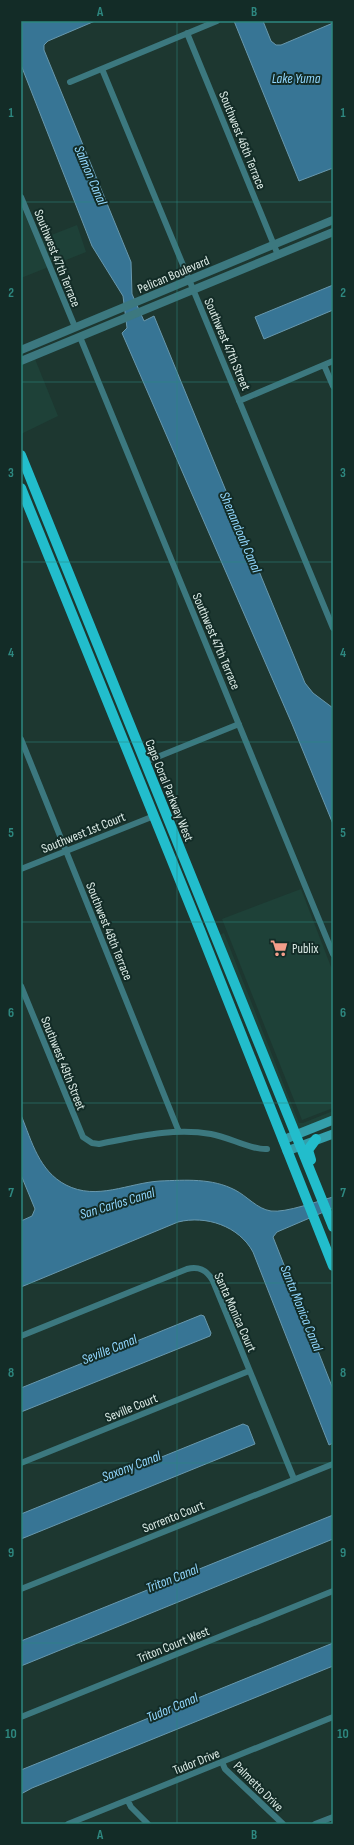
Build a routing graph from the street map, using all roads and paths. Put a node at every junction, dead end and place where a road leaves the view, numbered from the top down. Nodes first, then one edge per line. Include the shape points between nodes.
1 (217, 21) edge
2 (188, 33) junction
3 (102, 69) junction
4 (70, 82) dead end
5 (21, 197) edge
6 (333, 220) edge
7 (333, 232) edge
8 (274, 244) junction
9 (278, 255) junction
10 (189, 280) junction
11 (193, 289) junction
12 (109, 314) junction
13 (75, 327) junction
14 (80, 337) junction
15 (21, 350) edge
16 (21, 361) edge
17 (333, 361) edge
18 (324, 365) junction
19 (333, 386) edge
20 (239, 400) junction
21 (21, 455) edge
22 (21, 488) edge
23 (333, 628) edge
24 (102, 691) junction
25 (239, 724) junction
26 (21, 741) edge
27 (145, 762) junction
28 (154, 816) junction
29 (66, 851) junction
30 (21, 869) edge
31 (195, 887) junction
32 (200, 930) junction
33 (333, 954) edge
34 (21, 986) edge
35 (242, 1002) junction
36 (333, 1120) edge
37 (179, 1132) junction
38 (296, 1134) junction
39 (333, 1134) edge
40 (316, 1139) junction
41 (283, 1140) junction
42 (300, 1145) junction
43 (267, 1149) dead end
44 (287, 1151) junction
45 (323, 1195) junction
46 (331, 1214) edge
47 (333, 1227) edge
48 (333, 1266) edge
49 (21, 1336) edge
50 (249, 1372) junction
51 (21, 1463) edge
52 (333, 1464) edge
53 (294, 1479) junction
54 (21, 1589) edge
55 (333, 1591) edge
56 (21, 1717) edge
57 (333, 1717) edge
58 (222, 1762) junction
59 (128, 1801) junction
60 (333, 1817) edge
61 (68, 1824) edge
62 (148, 1824) edge
63 (282, 1824) edge
64 (315, 1824) edge

1 - 2 street
2 - 3 street
2 - 8 street, Southwest 46th Terrace
3 - 4 street
3 - 10 street, Southwest 47th Street
5 - 13 street, Southwest 47th Terrace
6 - 8 street, Pelican Boulevard
7 - 9 street, Pelican Boulevard
8 - 9 street, Southwest 46th Terrace
8 - 10 street, Pelican Boulevard
9 - 11 street, Pelican Boulevard
10 - 11 street, Southwest 47th Street
10 - 12 street, Pelican Boulevard
11 - 14 street, Pelican Boulevard
11 - 20 street, Southwest 47th Street
12 - 13 street, Pelican Boulevard
12 - 14 street via 88,326
13 - 15 street, Pelican Boulevard
14 - 16 street, Pelican Boulevard
14 - 25 street, Southwest 47th Terrace
17 - 18 street
18 - 19 street
18 - 20 street
20 - 23 street, Southwest 47th Street
21 - 27 main road, Cape Coral Parkway West
22 - 24 main road, Cape Coral Parkway West
24 - 27 main road via 113,701 137,758
24 - 28 main road, Cape Coral Parkway West
25 - 27 street
25 - 33 street, Southwest 47th Terrace
26 - 29 street, Southwest 48th Terrace
27 - 31 main road, Cape Coral Parkway West
28 - 29 street, Southwest 1st Court
28 - 31 main road via 163,823 187,880
28 - 32 main road, Cape Coral Parkway West
29 - 30 street, Southwest 1st Court
29 - 37 street, Southwest 48th Terrace
31 - 35 main road, Cape Coral Parkway West
32 - 35 main road via 210,942 231,995
32 - 41 main road, Cape Coral Parkway West
34 - 37 street, Southwest 49th Street via 83,1137 99,1144
35 - 38 main road, Cape Coral Parkway West
36 - 38 main road
37 - 43 street via 210,1134 230,1138 257,1149
38 - 41 main road
38 - 42 main road, Cape Coral Parkway West
39 - 40 main road
40 - 42 main road
40 - 45 main road via 308,1150
41 - 44 main road, Cape Coral Parkway West
42 - 44 main road
42 - 45 main road, Cape Coral Parkway West
44 - 48 main road, Cape Coral Parkway West
45 - 46 main road
46 - 47 main road
49 - 50 street, Santa Monica Court via 195,1268 203,1269 213,1281
50 - 51 street, Seville Court
50 - 53 street, Santa Monica Court
52 - 53 street, Sorrento Court
53 - 54 street, Sorrento Court
55 - 56 street, Triton Court West
57 - 58 street, Tudor Drive
58 - 59 street, Tudor Drive
58 - 63 street, Palmetto Drive via 225,1769
59 - 61 street, Tudor Drive
59 - 62 street
60 - 64 street

